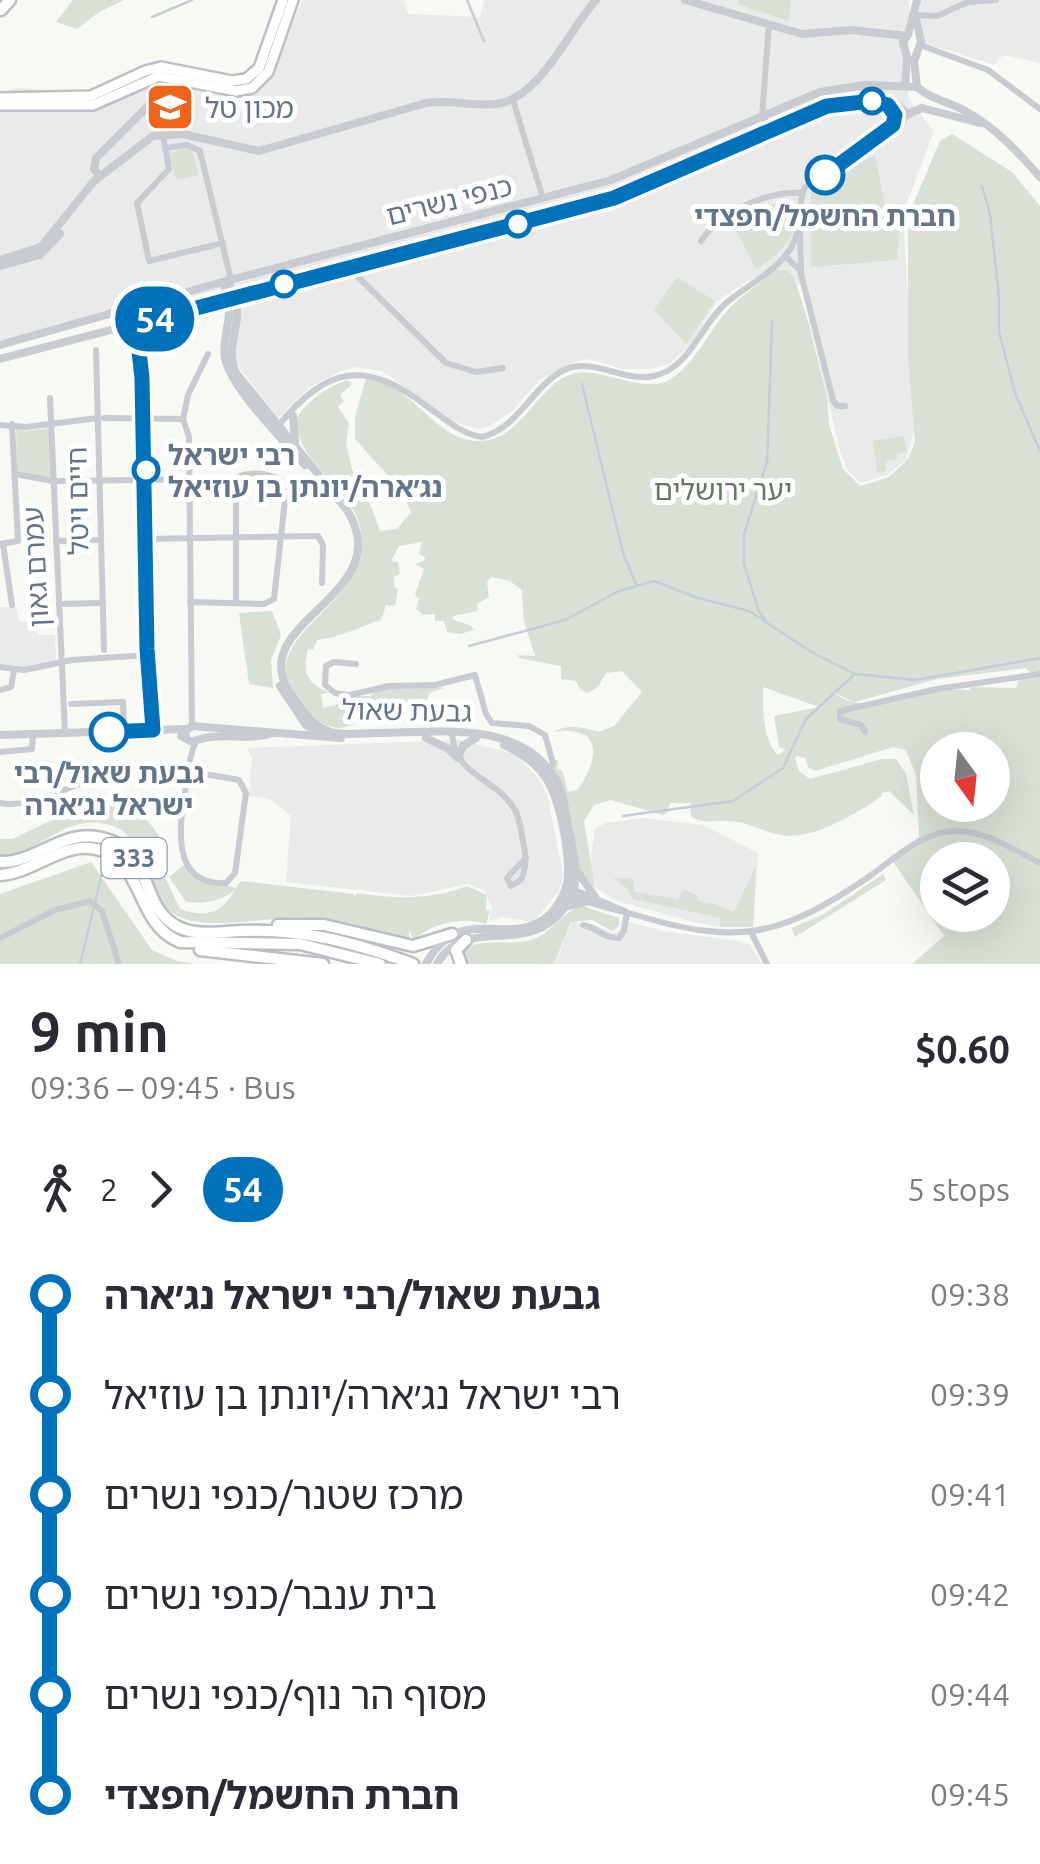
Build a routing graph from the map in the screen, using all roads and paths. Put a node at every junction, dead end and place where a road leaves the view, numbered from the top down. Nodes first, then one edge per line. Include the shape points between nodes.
1 (6, 0) edge
2 (283, 0) edge
3 (293, 0) edge
4 (596, 0) edge
5 (685, 0) edge
6 (917, 0) edge
7 (996, 0) edge
8 (1, 14) edge
9 (915, 15) junction
10 (769, 23) junction
11 (911, 42) junction
12 (907, 61) junction
13 (163, 73) junction
14 (888, 86) junction
15 (903, 87) junction
16 (0, 90) edge
17 (920, 90) junction
18 (764, 94) junction
19 (0, 98) edge
20 (512, 100) junction
21 (880, 101) junction
22 (16, 102) junction
23 (782, 107) junction
24 (922, 108) junction
25 (0, 109) edge
26 (1040, 109) edge
27 (902, 110) junction
28 (762, 116) junction
29 (893, 125) junction
30 (773, 129) junction
31 (993, 129) junction
32 (162, 133) junction
33 (886, 133) junction
34 (166, 148) junction
35 (101, 176) junction
36 (1040, 177) edge
37 (541, 192) dead end
38 (802, 193) junction
39 (800, 224) junction
40 (701, 240) dead end
41 (223, 243) junction
42 (785, 256) junction
43 (0, 263) edge
44 (359, 264) junction
45 (348, 267) junction
46 (802, 276) junction
47 (229, 281) junction
48 (372, 288) junction
49 (246, 294) junction
50 (229, 299) junction
51 (214, 303) junction
52 (124, 310) junction
53 (232, 313) junction
54 (135, 326) junction
55 (0, 343) edge
56 (96, 350) dead end
57 (208, 354) dead end
58 (0, 359) edge
59 (504, 368) dead end
60 (50, 398) dead end
61 (846, 406) dead end
62 (268, 411) junction
63 (294, 411) junction
64 (143, 417) junction
65 (101, 418) junction
66 (184, 419) junction
67 (51, 422) junction
68 (0, 424) edge
69 (12, 424) junction
70 (279, 427) junction
71 (296, 446) junction
72 (15, 474) junction
73 (236, 479) junction
74 (146, 480) junction
75 (189, 480) junction
76 (99, 481) junction
77 (53, 482) junction
78 (280, 537) junction
79 (189, 538) junction
80 (236, 538) junction
81 (146, 539) junction
82 (100, 540) junction
83 (56, 541) junction
84 (2, 544) edge
85 (322, 583) dead end
86 (190, 602) junction
87 (101, 603) junction
88 (59, 604) junction
89 (236, 604) junction
90 (12, 605) dead end
91 (104, 650) dead end
92 (148, 655) junction
93 (62, 661) junction
94 (356, 664) dead end
95 (0, 667) edge
96 (14, 670) junction
97 (1040, 674) edge
98 (0, 690) edge
99 (70, 704) dead end
100 (295, 711) junction
101 (309, 725) junction
102 (153, 730) junction
103 (124, 731) junction
104 (287, 731) junction
105 (865, 732) dead end
106 (65, 734) junction
107 (192, 734) junction
108 (0, 735) edge
109 (34, 735) junction
110 (452, 735) junction
111 (325, 738) junction
112 (426, 738) junction
113 (476, 738) junction
114 (0, 752) edge
115 (458, 758) junction
116 (547, 772) junction
117 (188, 774) junction
118 (0, 803) edge
119 (527, 857) dead end
120 (0, 862) edge
121 (1040, 863) edge
122 (574, 864) junction
123 (0, 875) edge
124 (571, 892) junction
125 (591, 899) junction
126 (562, 913) junction
127 (627, 913) junction
128 (583, 925) dead end
129 (240, 931) junction
130 (751, 932) junction
131 (452, 934) junction
132 (0, 938) edge
133 (171, 939) junction
134 (466, 940) junction
135 (119, 964) edge
136 (323, 964) edge
137 (380, 964) edge
138 (413, 964) edge
139 (426, 964) edge
140 (438, 964) edge
141 (460, 964) edge
142 (767, 964) edge

1 - 8 main road
2 - 13 main road via 259,68 246,80
3 - 13 main road via 256,86 236,92
4 - 20 street via 525,94
5 - 10 street
6 - 9 street
7 - 9 street
9 - 11 street
10 - 11 street via 802,34 852,30
10 - 18 street
11 - 12 street
11 - 17 street
11 - 26 street via 988,70
12 - 14 street
12 - 15 street
13 - 22 main road via 93,105
13 - 35 street via 164,88 97,157
14 - 15 street, כנפי נשרים
14 - 23 street, כנפי נשרים via 826,91
15 - 17 street, כנפי נשרים
15 - 27 street via 897,94
16 - 22 main road
17 - 24 street
17 - 31 street, כנפי נשרים
18 - 23 street
18 - 28 street
19 - 22 main road
20 - 32 street via 426,103 259,151
20 - 37 street
21 - 27 street, כנפי נשרים
21 - 29 street via 893,111
21 - 30 street, כנפי נשרים via 827,106
22 - 25 main road
23 - 28 street, כנפי נשרים
24 - 27 street
24 - 31 street
27 - 29 street
27 - 33 street
28 - 30 street
28 - 47 street, כנפי נשרים via 611,180
29 - 33 street
30 - 44 street, כנפי נשרים via 614,198
31 - 36 street
32 - 34 street
32 - 35 street
33 - 38 street
34 - 41 street via 187,145 200,152
34 - 41 street via 169,170 136,203 150,262
35 - 43 street via 46,242
35 - 43 street via 45,252
38 - 39 street
38 - 40 street via 778,194 732,213
39 - 42 street
39 - 46 street
41 - 47 street
42 - 46 street
42 - 63 street via 726,304 668,372 646,378 588,366 566,369 482,438 402,387 363,374 334,380
44 - 45 street, כנפי נשרים
44 - 48 street
45 - 48 street
45 - 49 street, כנפי נשרים
46 - 61 street via 833,400
47 - 50 street via 223,292
47 - 52 street, כנפי נשרים
48 - 59 street via 446,363 476,372
49 - 50 street, כנפי נשרים
49 - 53 street
50 - 51 street, כנפי נשרים
50 - 53 street
51 - 53 street
51 - 54 street, כנפי נשרים
52 - 54 street via 123,320
52 - 55 street, כנפי נשרים
53 - 62 street via 232,364
53 - 70 street via 227,367
54 - 58 street, כנפי נשרים
54 - 64 street
56 - 65 street, חיים ויטל
57 - 66 street via 192,380
60 - 67 street, עמרם גאון
62 - 63 street
62 - 70 street
63 - 70 street
63 - 71 street
64 - 65 street
64 - 66 street
64 - 74 street
65 - 67 street
65 - 76 street, חיים ויטל
66 - 75 street
67 - 69 street
67 - 77 street, עמרם גאון
68 - 69 street
69 - 72 street
70 - 71 street
70 - 100 street via 342,510 352,543 340,582 277,654 278,679
71 - 101 street via 347,510 357,537 345,583 290,638 282,656 284,682
72 - 77 street
72 - 84 street via 18,542
73 - 75 street
73 - 78 street via 275,477 283,484
73 - 80 street
74 - 75 street
74 - 76 street
74 - 81 street
75 - 79 street
76 - 77 street
76 - 82 street, חיים ויטל
77 - 83 street, עמרם גאון
78 - 80 street
78 - 85 street via 318,536
78 - 89 street via 274,599
79 - 80 street
79 - 81 street
79 - 86 street
80 - 89 street
81 - 92 street
82 - 83 street
82 - 87 street, חיים ויטל
83 - 88 street, עמרם גאון
84 - 90 street
86 - 89 street
86 - 107 street
87 - 88 street
87 - 91 street, חיים ויטל
88 - 93 street, עמרם גאון
92 - 93 street
92 - 102 street
93 - 96 street
93 - 106 street, עמרם גאון
94 - 116 street via 326,666 325,685 350,695 475,675 492,723 529,726 545,735 552,754
95 - 96 street
96 - 98 street via 10,687
97 - 105 street via 840,710 840,718
99 - 103 street via 123,702
100 - 101 street
100 - 104 street
101 - 104 street, גבעת שאול
101 - 110 street, גבעת שאול via 334,733
101 - 111 street, גבעת שאול
102 - 103 street, גבעת שאול
102 - 107 street, גבעת שאול
103 - 106 street, גבעת שאול
104 - 107 street, גבעת שאול via 258,737
104 - 111 street
106 - 109 street, גבעת שאול
107 - 117 street
108 - 109 street, גבעת שאול
109 - 114 street via 32,750
110 - 112 street, גבעת שאול
110 - 113 street, גבעת שאול
110 - 115 street
110 - 116 street, גבעת שאול via 508,741
111 - 112 street, גבעת שאול
112 - 115 street
113 - 115 street
113 - 116 street, גבעת שאול via 506,746
115 - 119 street via 515,810
116 - 122 street via 565,808
116 - 124 street
117 - 117 street via 180,842 186,862 197,875 222,884 233,878 246,793 242,782
117 - 118 street via 124,770 24,804
120 - 129 main road, 333 via 73,837 100,837 138,862 174,924
121 - 130 street via 992,839 952,831 918,842 808,916
122 - 124 street
122 - 125 street
123 - 133 main road, 333 via 75,848 102,851 125,866 149,916
124 - 125 street
124 - 126 street
124 - 131 street via 535,923
125 - 126 street
125 - 127 street
126 - 134 street via 529,936
127 - 128 street via 619,938
127 - 130 street via 697,930
129 - 131 main road via 324,925 413,946
129 - 138 main road, 333 via 329,938
130 - 142 street
131 - 139 street
132 - 135 street via 64,906 90,901 102,912
133 - 136 main road via 210,952
133 - 137 main road via 300,944
134 - 140 street
134 - 141 main road via 456,950

